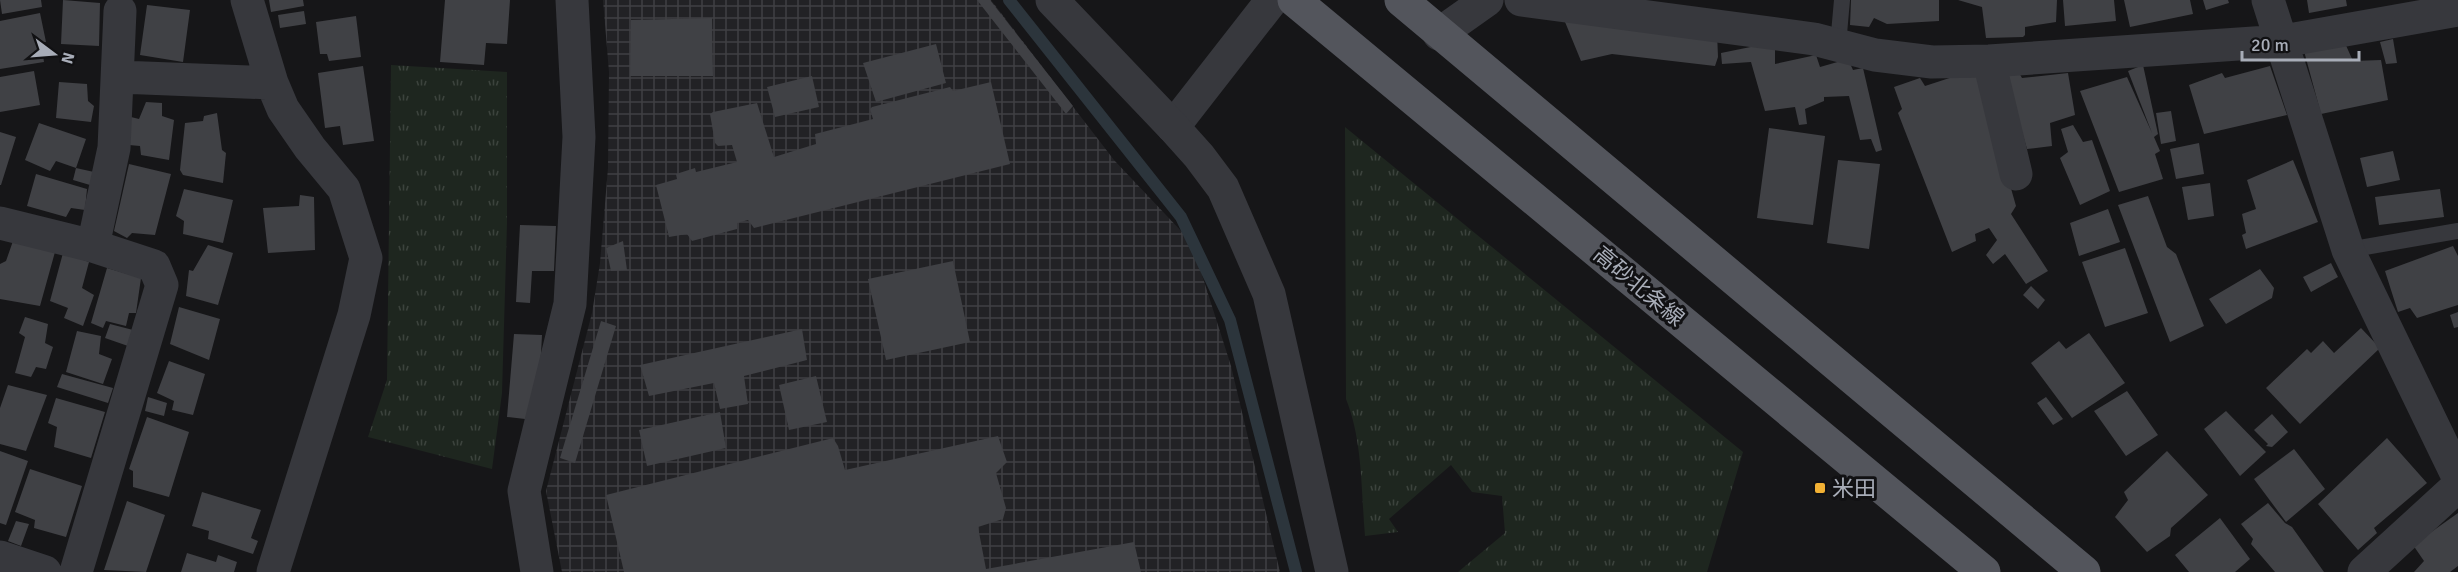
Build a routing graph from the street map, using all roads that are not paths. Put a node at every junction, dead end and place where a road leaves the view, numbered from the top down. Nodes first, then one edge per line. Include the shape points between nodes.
1 (247, 0) edge
2 (572, 0) edge
3 (1052, 0) edge
4 (1272, 0) edge
5 (1294, 0) edge
6 (1401, 0) edge
7 (1487, 0) edge
8 (1521, 0) edge
9 (1842, 0) edge
10 (2268, 0) edge
11 (2458, 10) edge
12 (120, 11) dead end
13 (1439, 34) junction
14 (2283, 41) junction
15 (1838, 45) junction
16 (1989, 61) junction
17 (119, 77) junction
18 (272, 83) junction
19 (1173, 127) junction
20 (2016, 174) dead end
21 (0, 223) edge
22 (2458, 231) edge
23 (93, 246) junction
24 (2348, 250) junction
25 (2458, 477) edge
26 (2458, 486) edge
27 (0, 557) edge
28 (45, 572) edge
29 (76, 572) edge
30 (273, 572) edge
31 (537, 572) edge
32 (1332, 572) edge
33 (1984, 572) edge
34 (2084, 572) edge
35 (2364, 572) edge

1 - 18 street
2 - 31 street via 579,138 570,304 524,491
3 - 19 street
4 - 19 street
5 - 33 main road, 高砂北条線
6 - 13 main road
7 - 13 street
8 - 15 street
9 - 15 lane
10 - 14 street
11 - 14 street
12 - 17 street
13 - 34 main road
14 - 16 street
14 - 24 street
15 - 16 street via 1875,55 1932,62
16 - 20 street
17 - 18 street
17 - 23 street via 114,148
18 - 30 street via 310,148 344,189 366,258 354,315
19 - 32 street via 1223,188 1269,294
21 - 23 street
22 - 24 lane
23 - 29 street via 154,266 162,285
24 - 25 street
26 - 35 street
27 - 28 street

